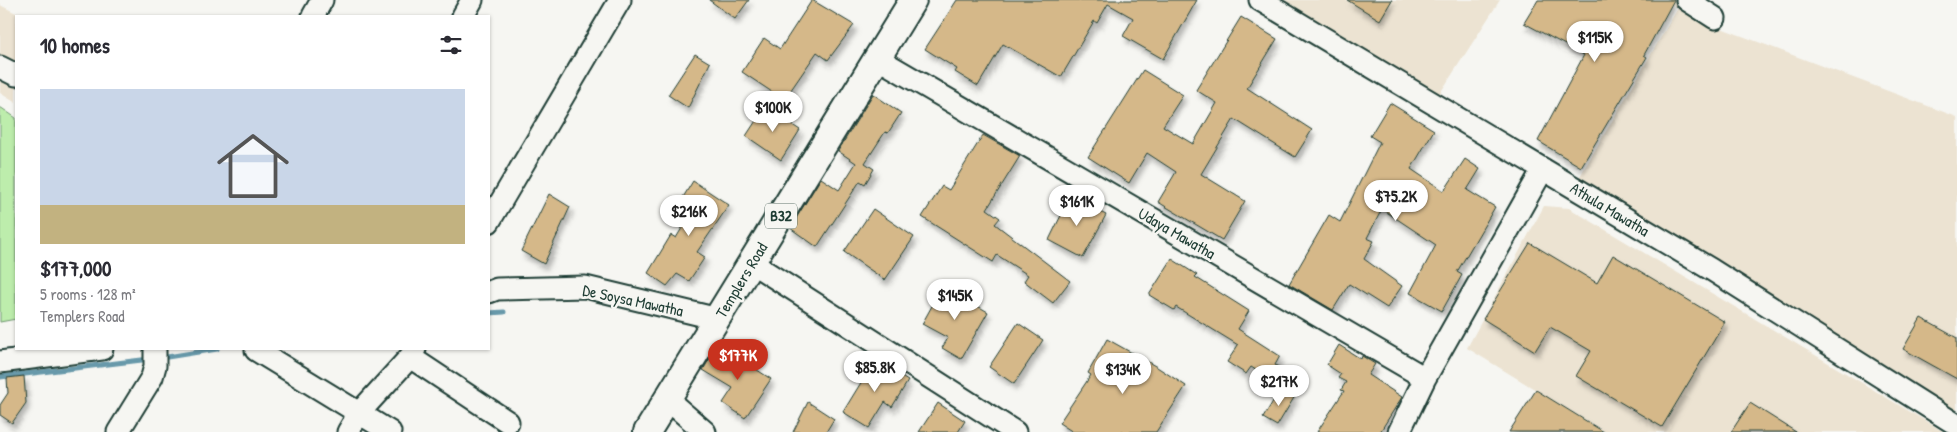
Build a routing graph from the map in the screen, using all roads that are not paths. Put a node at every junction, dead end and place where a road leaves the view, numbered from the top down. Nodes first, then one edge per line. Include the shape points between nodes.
1 (322, 0) edge
2 (472, 0) edge
3 (620, 0) edge
4 (913, 0) edge
5 (1260, 0) edge
6 (1687, 0) edge
7 (314, 15) edge
8 (464, 15) edge
9 (1715, 18) dead end
10 (877, 58) junction
11 (0, 66) edge
12 (15, 74) edge
13 (1543, 169) junction
14 (490, 220) edge
15 (752, 262) junction
16 (490, 292) edge
17 (718, 319) junction
18 (94, 350) edge
19 (256, 350) dead end
20 (413, 353) edge
21 (155, 356) edge
22 (0, 362) edge
23 (1425, 378) junction
24 (668, 400) junction
25 (359, 413) junction
26 (508, 422) dead end
27 (1957, 425) edge
28 (118, 432) edge
29 (348, 432) edge
30 (390, 432) edge
31 (647, 432) edge
32 (705, 432) edge
33 (1015, 432) edge
34 (1399, 432) edge

1 - 7 street
2 - 8 street
3 - 14 street
4 - 10 main road, Templers Road / B32
5 - 13 street, Athula Mawatha
6 - 9 street
10 - 15 main road, Templers Road / B32
10 - 23 street, Udaya Mawatha
11 - 12 street
13 - 23 street
13 - 27 street, Athula Mawatha via 1712,270
15 - 17 main road, Templers Road / B32
15 - 33 street
16 - 17 street, De Soysa Mawatha via 585,287
17 - 24 main road, Templers Road / B32
18 - 22 street
19 - 25 street
20 - 25 street
20 - 26 street
21 - 28 street via 152,377
23 - 34 street
24 - 31 main road, Templers Road / B32
24 - 32 street
25 - 29 street
25 - 30 street

